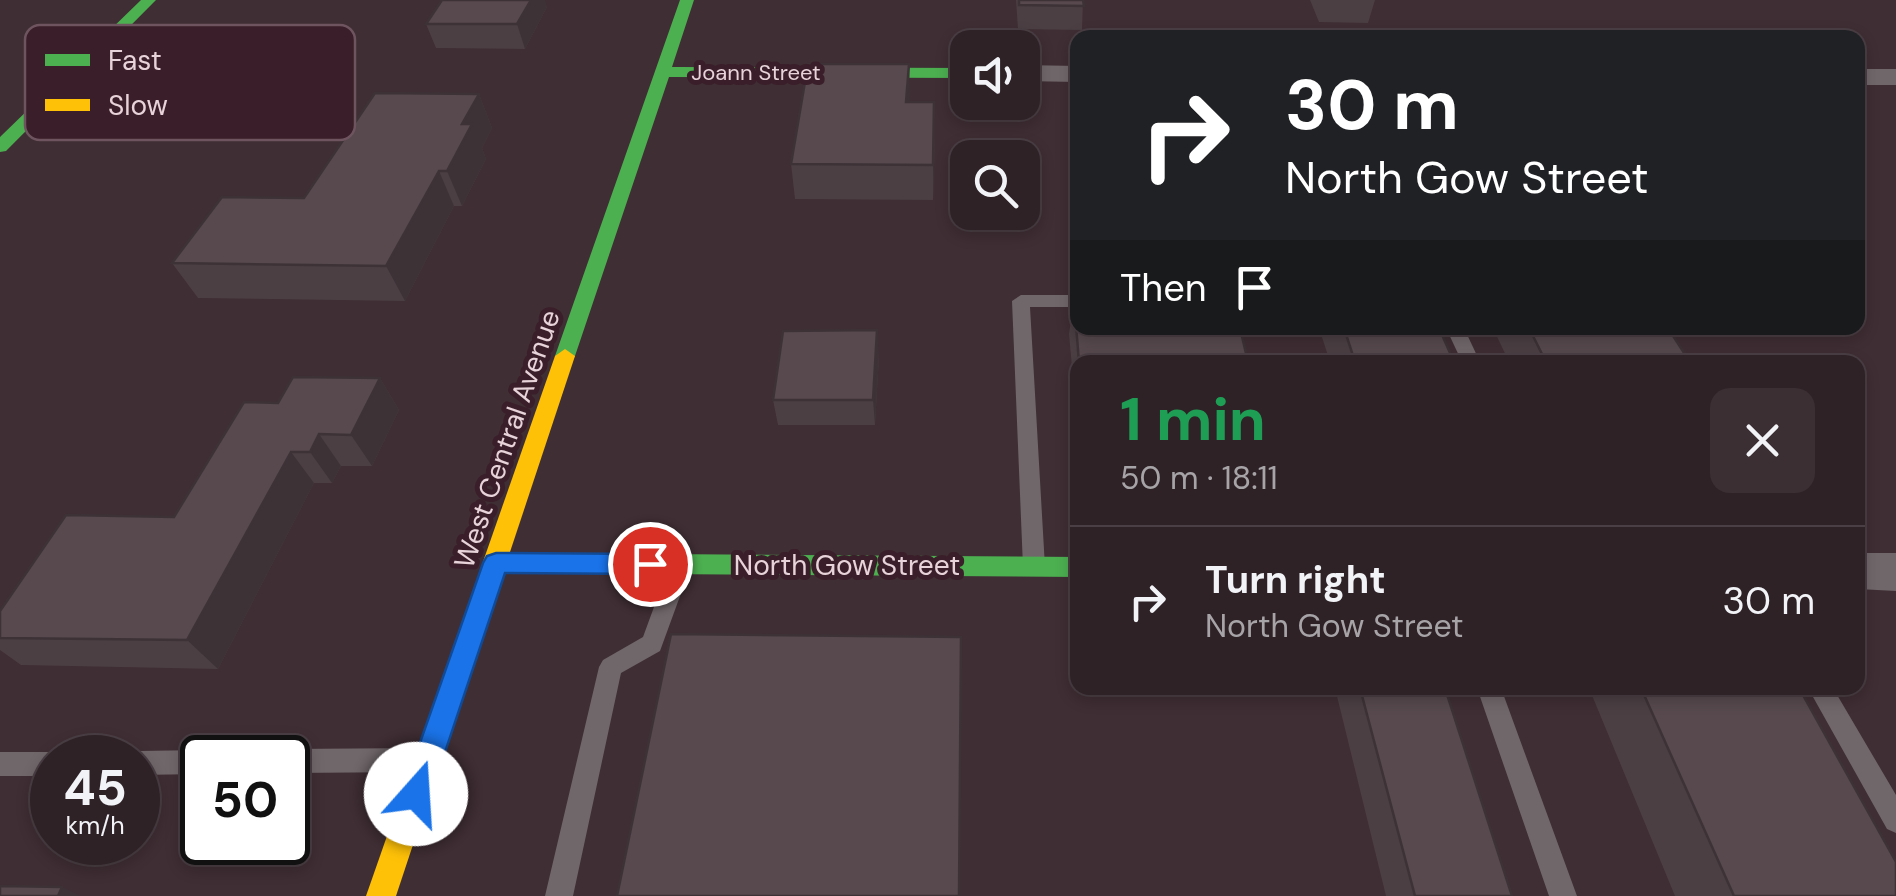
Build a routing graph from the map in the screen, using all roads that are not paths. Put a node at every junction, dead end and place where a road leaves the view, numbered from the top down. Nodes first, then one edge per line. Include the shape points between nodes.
1 (149, 0) edge
2 (688, 0) edge
3 (124, 25) edge
4 (664, 72) junction
5 (950, 73) edge
6 (1040, 73) edge
7 (1070, 74) edge
8 (1865, 76) edge
9 (1896, 76) edge
10 (25, 122) edge
11 (0, 147) edge
12 (1070, 302) edge
13 (496, 563) junction
14 (680, 564) junction
15 (1034, 567) junction
16 (1070, 567) edge
17 (1865, 572) edge
18 (1896, 572) edge
19 (1491, 695) edge
20 (1824, 695) edge
21 (428, 760) junction
22 (310, 761) edge
23 (0, 764) edge
24 (30, 764) edge
25 (1896, 820) edge
26 (381, 896) edge
27 (559, 896) edge
28 (1562, 896) edge

1 - 3 street
2 - 4 street, West Central Avenue
4 - 5 street, Joann Street
4 - 13 street, West Central Avenue
6 - 7 street
8 - 9 street
10 - 11 street
12 - 15 lane via 1021,301
13 - 14 street, North Gow Street
13 - 21 street, West Central Avenue
14 - 15 street, North Gow Street
14 - 27 lane via 652,644 611,667
15 - 16 street, North Gow Street
17 - 18 street
19 - 28 lane
20 - 25 lane
21 - 22 lane
21 - 26 street, West Central Avenue
23 - 24 lane

